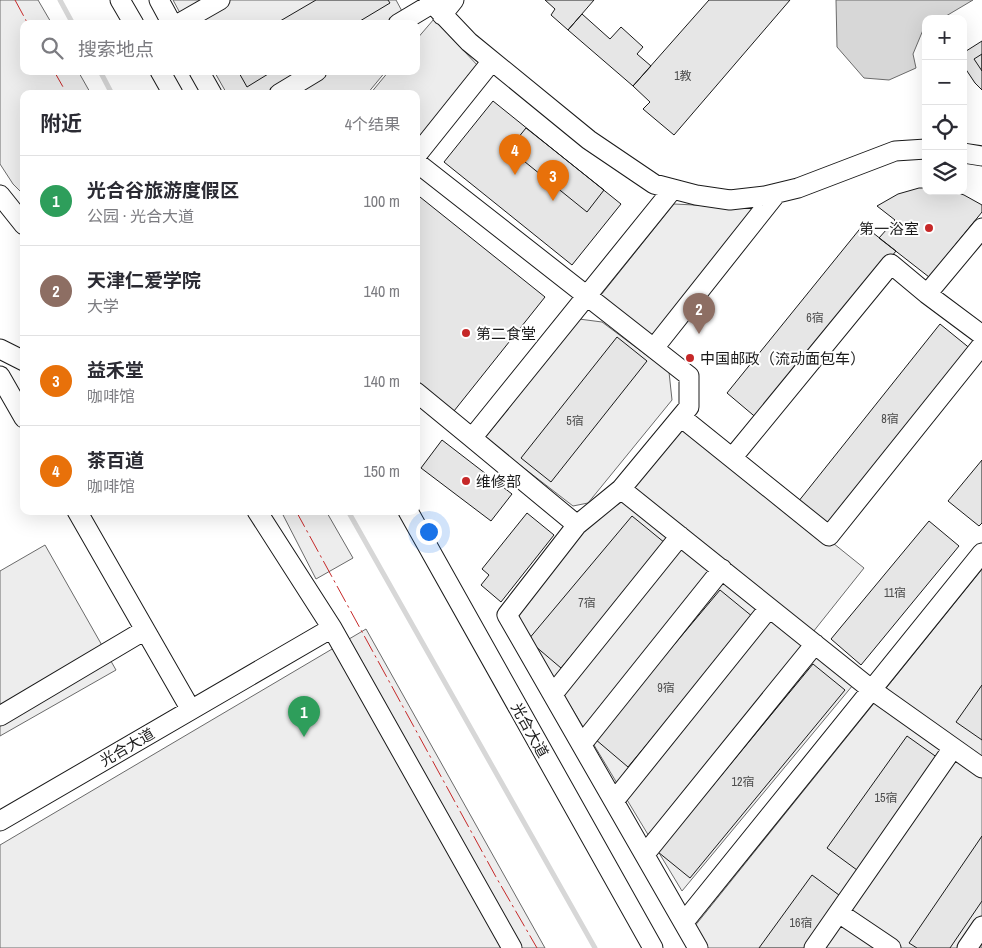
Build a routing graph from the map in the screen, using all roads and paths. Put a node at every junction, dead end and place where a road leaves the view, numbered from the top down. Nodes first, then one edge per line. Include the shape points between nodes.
1 (120, 0) edge
2 (159, 0) edge
3 (220, 0) edge
4 (454, 0) edge
5 (435, 6) edge
6 (132, 20) edge
7 (170, 20) edge
8 (185, 20) edge
9 (406, 20) edge
10 (492, 61) junction
11 (162, 75) edge
12 (201, 75) edge
13 (310, 75) edge
14 (171, 90) edge
15 (210, 90) edge
16 (286, 90) edge
17 (922, 149) edge
18 (420, 151) edge
19 (967, 154) edge
20 (982, 156) edge
21 (420, 165) edge
22 (673, 189) junction
23 (0, 194) edge
24 (776, 194) junction
25 (20, 220) edge
26 (982, 228) edge
27 (927, 294) junction
28 (587, 296) junction
29 (982, 335) edge
30 (982, 345) edge
31 (654, 348) junction
32 (0, 349) edge
33 (20, 359) edge
34 (0, 376) edge
35 (420, 395) edge
36 (20, 411) edge
37 (681, 417) junction
38 (472, 438) junction
39 (732, 458) junction
40 (621, 489) junction
41 (79, 515) edge
42 (260, 515) edge
43 (410, 515) edge
44 (578, 525) junction
45 (680, 536) junction
46 (982, 553) edge
47 (722, 569) junction
48 (769, 608) junction
49 (332, 628) junction
50 (145, 630) junction
51 (814, 644) junction
52 (872, 690) junction
53 (553, 694) junction
54 (191, 710) junction
55 (0, 716) edge
56 (582, 744) junction
57 (953, 748) junction
58 (981, 765) edge
59 (614, 801) junction
60 (0, 822) edge
61 (644, 854) junction
62 (839, 913) junction
63 (684, 922) junction
64 (982, 926) edge
65 (512, 948) edge
66 (653, 948) edge
67 (698, 948) edge
68 (814, 948) edge
69 (891, 948) edge
70 (967, 948) edge

1 - 6 street
2 - 7 street
3 - 8 street
4 - 5 street
5 - 9 street
5 - 10 street
10 - 18 street
10 - 22 street via 625,166 654,184
11 - 14 street
12 - 15 street
13 - 16 street
17 - 24 street via 895,151
19 - 20 street
21 - 28 street
22 - 24 street via 730,200
22 - 28 street
23 - 25 street
24 - 31 street
26 - 27 street
27 - 29 street
27 - 39 street via 891,264
28 - 31 street
28 - 38 street
30 - 39 street via 829,536
31 - 37 street via 689,376 689,407
32 - 33 street
34 - 36 street
35 - 38 street
37 - 39 street
37 - 40 street
38 - 44 street
40 - 44 street
40 - 45 street
41 - 50 street
42 - 49 street
43 - 66 street, 光合大道
44 - 53 street via 508,615
45 - 47 street
45 - 53 street
46 - 52 street
47 - 48 street
47 - 56 street
48 - 51 street
48 - 59 street
49 - 54 street, 光合大道
49 - 65 street
50 - 54 street
50 - 55 street
51 - 52 street
51 - 61 street
52 - 57 street
52 - 63 street
53 - 56 street
54 - 60 street, 光合大道
56 - 59 street
57 - 58 street
57 - 62 street
59 - 61 street
61 - 63 street
62 - 68 street
62 - 69 street
63 - 67 street
64 - 70 street

